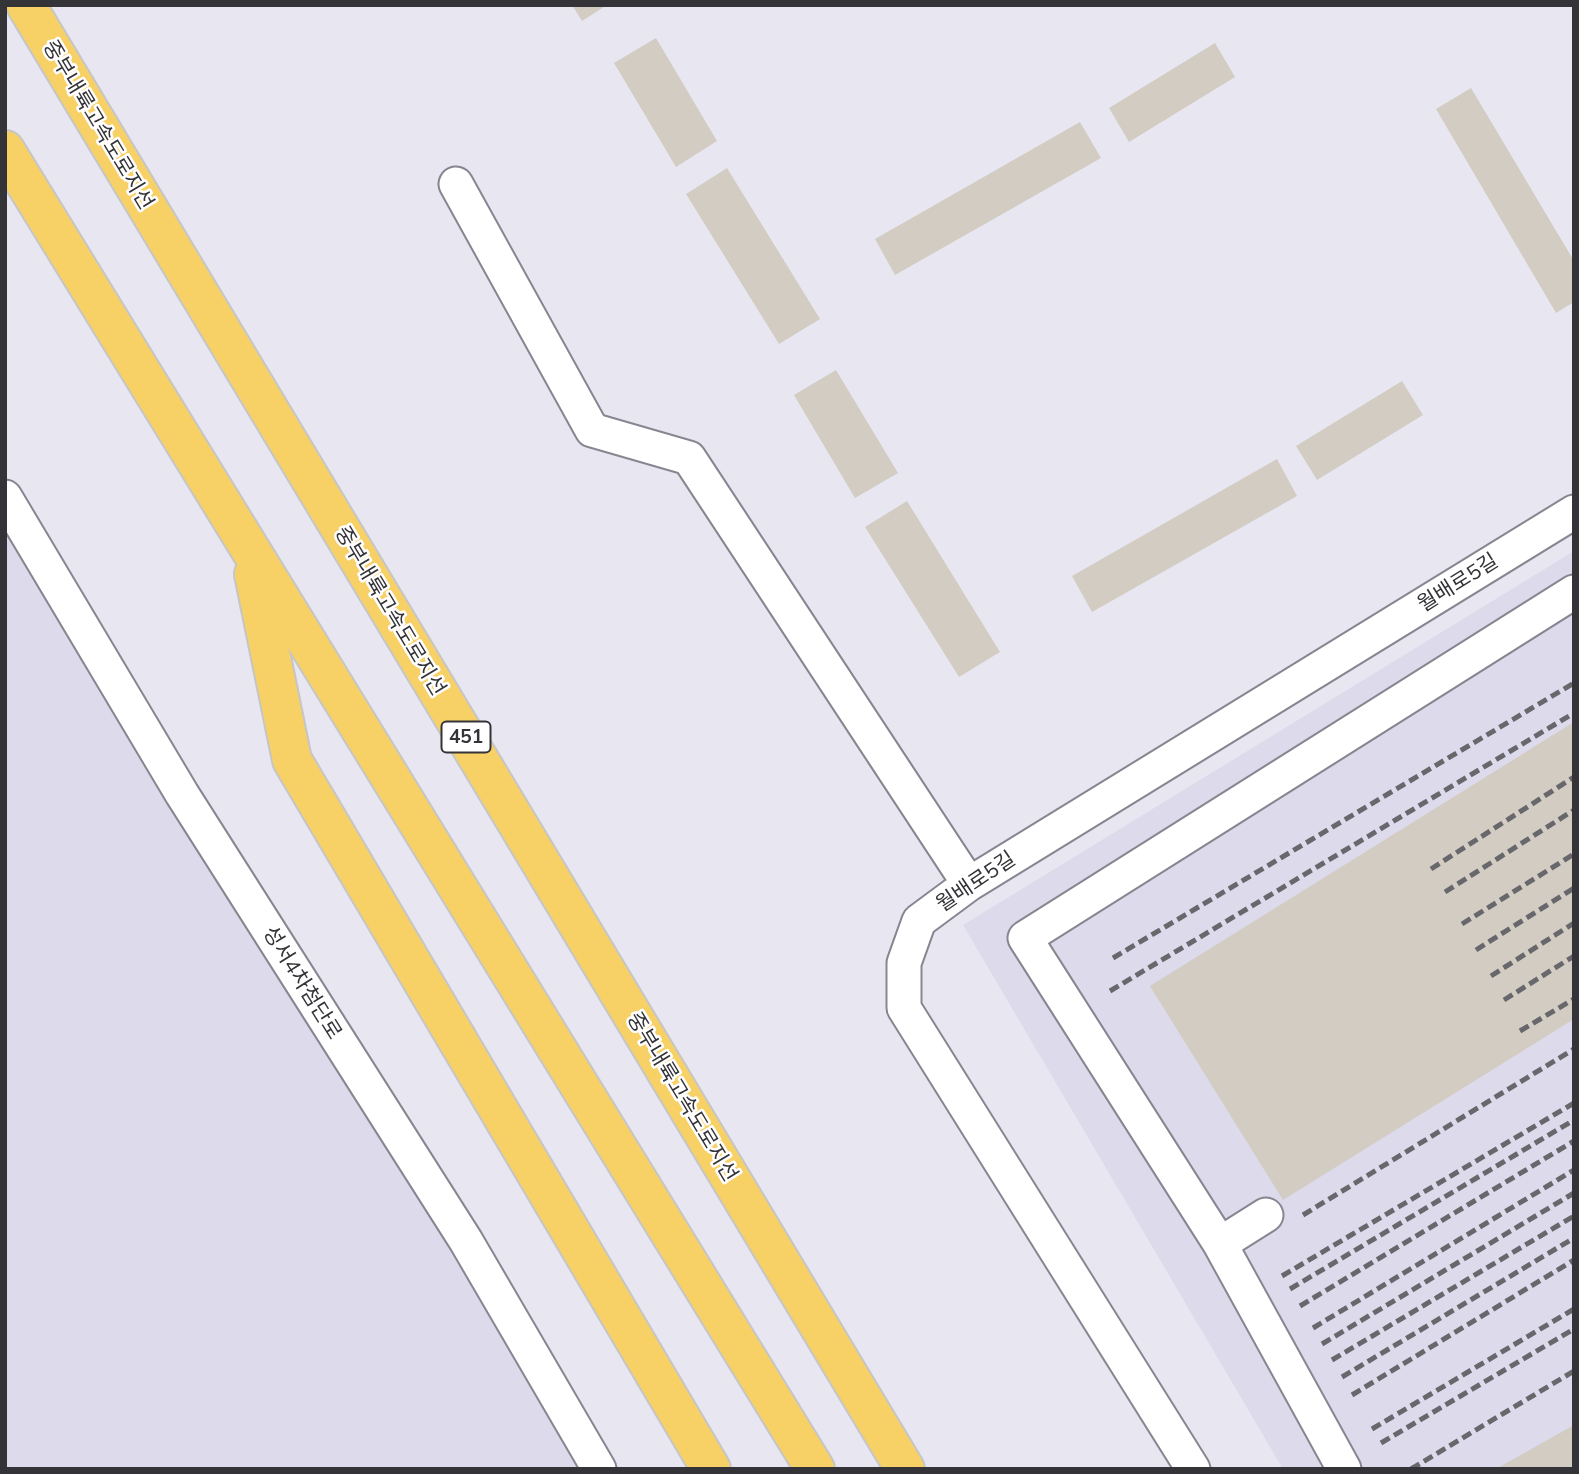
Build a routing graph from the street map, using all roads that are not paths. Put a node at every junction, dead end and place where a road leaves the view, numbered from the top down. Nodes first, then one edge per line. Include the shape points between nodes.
1 (26, 5) edge
2 (5, 150) edge
3 (457, 184) dead end
4 (5, 497) edge
5 (1574, 512) edge
6 (249, 548) junction
7 (1574, 592) edge
8 (969, 884) junction
9 (1266, 1215) dead end
10 (1220, 1244) junction
11 (599, 1469) edge
12 (711, 1469) edge
13 (815, 1469) edge
14 (905, 1469) edge
15 (1193, 1469) edge
16 (1344, 1469) edge

1 - 14 highway, 중부내륙고속도로지선 / 451
2 - 6 highway
3 - 8 street via 592,430 689,458
4 - 11 street, 성서4차첨단로 via 182,794 466,1241
5 - 8 street, 월배로5길
6 - 12 highway via 292,761
6 - 13 highway
7 - 10 street via 1025,938
8 - 15 street, 월배로5길 via 919,921 904,963 904,1008
9 - 10 street
10 - 16 street

